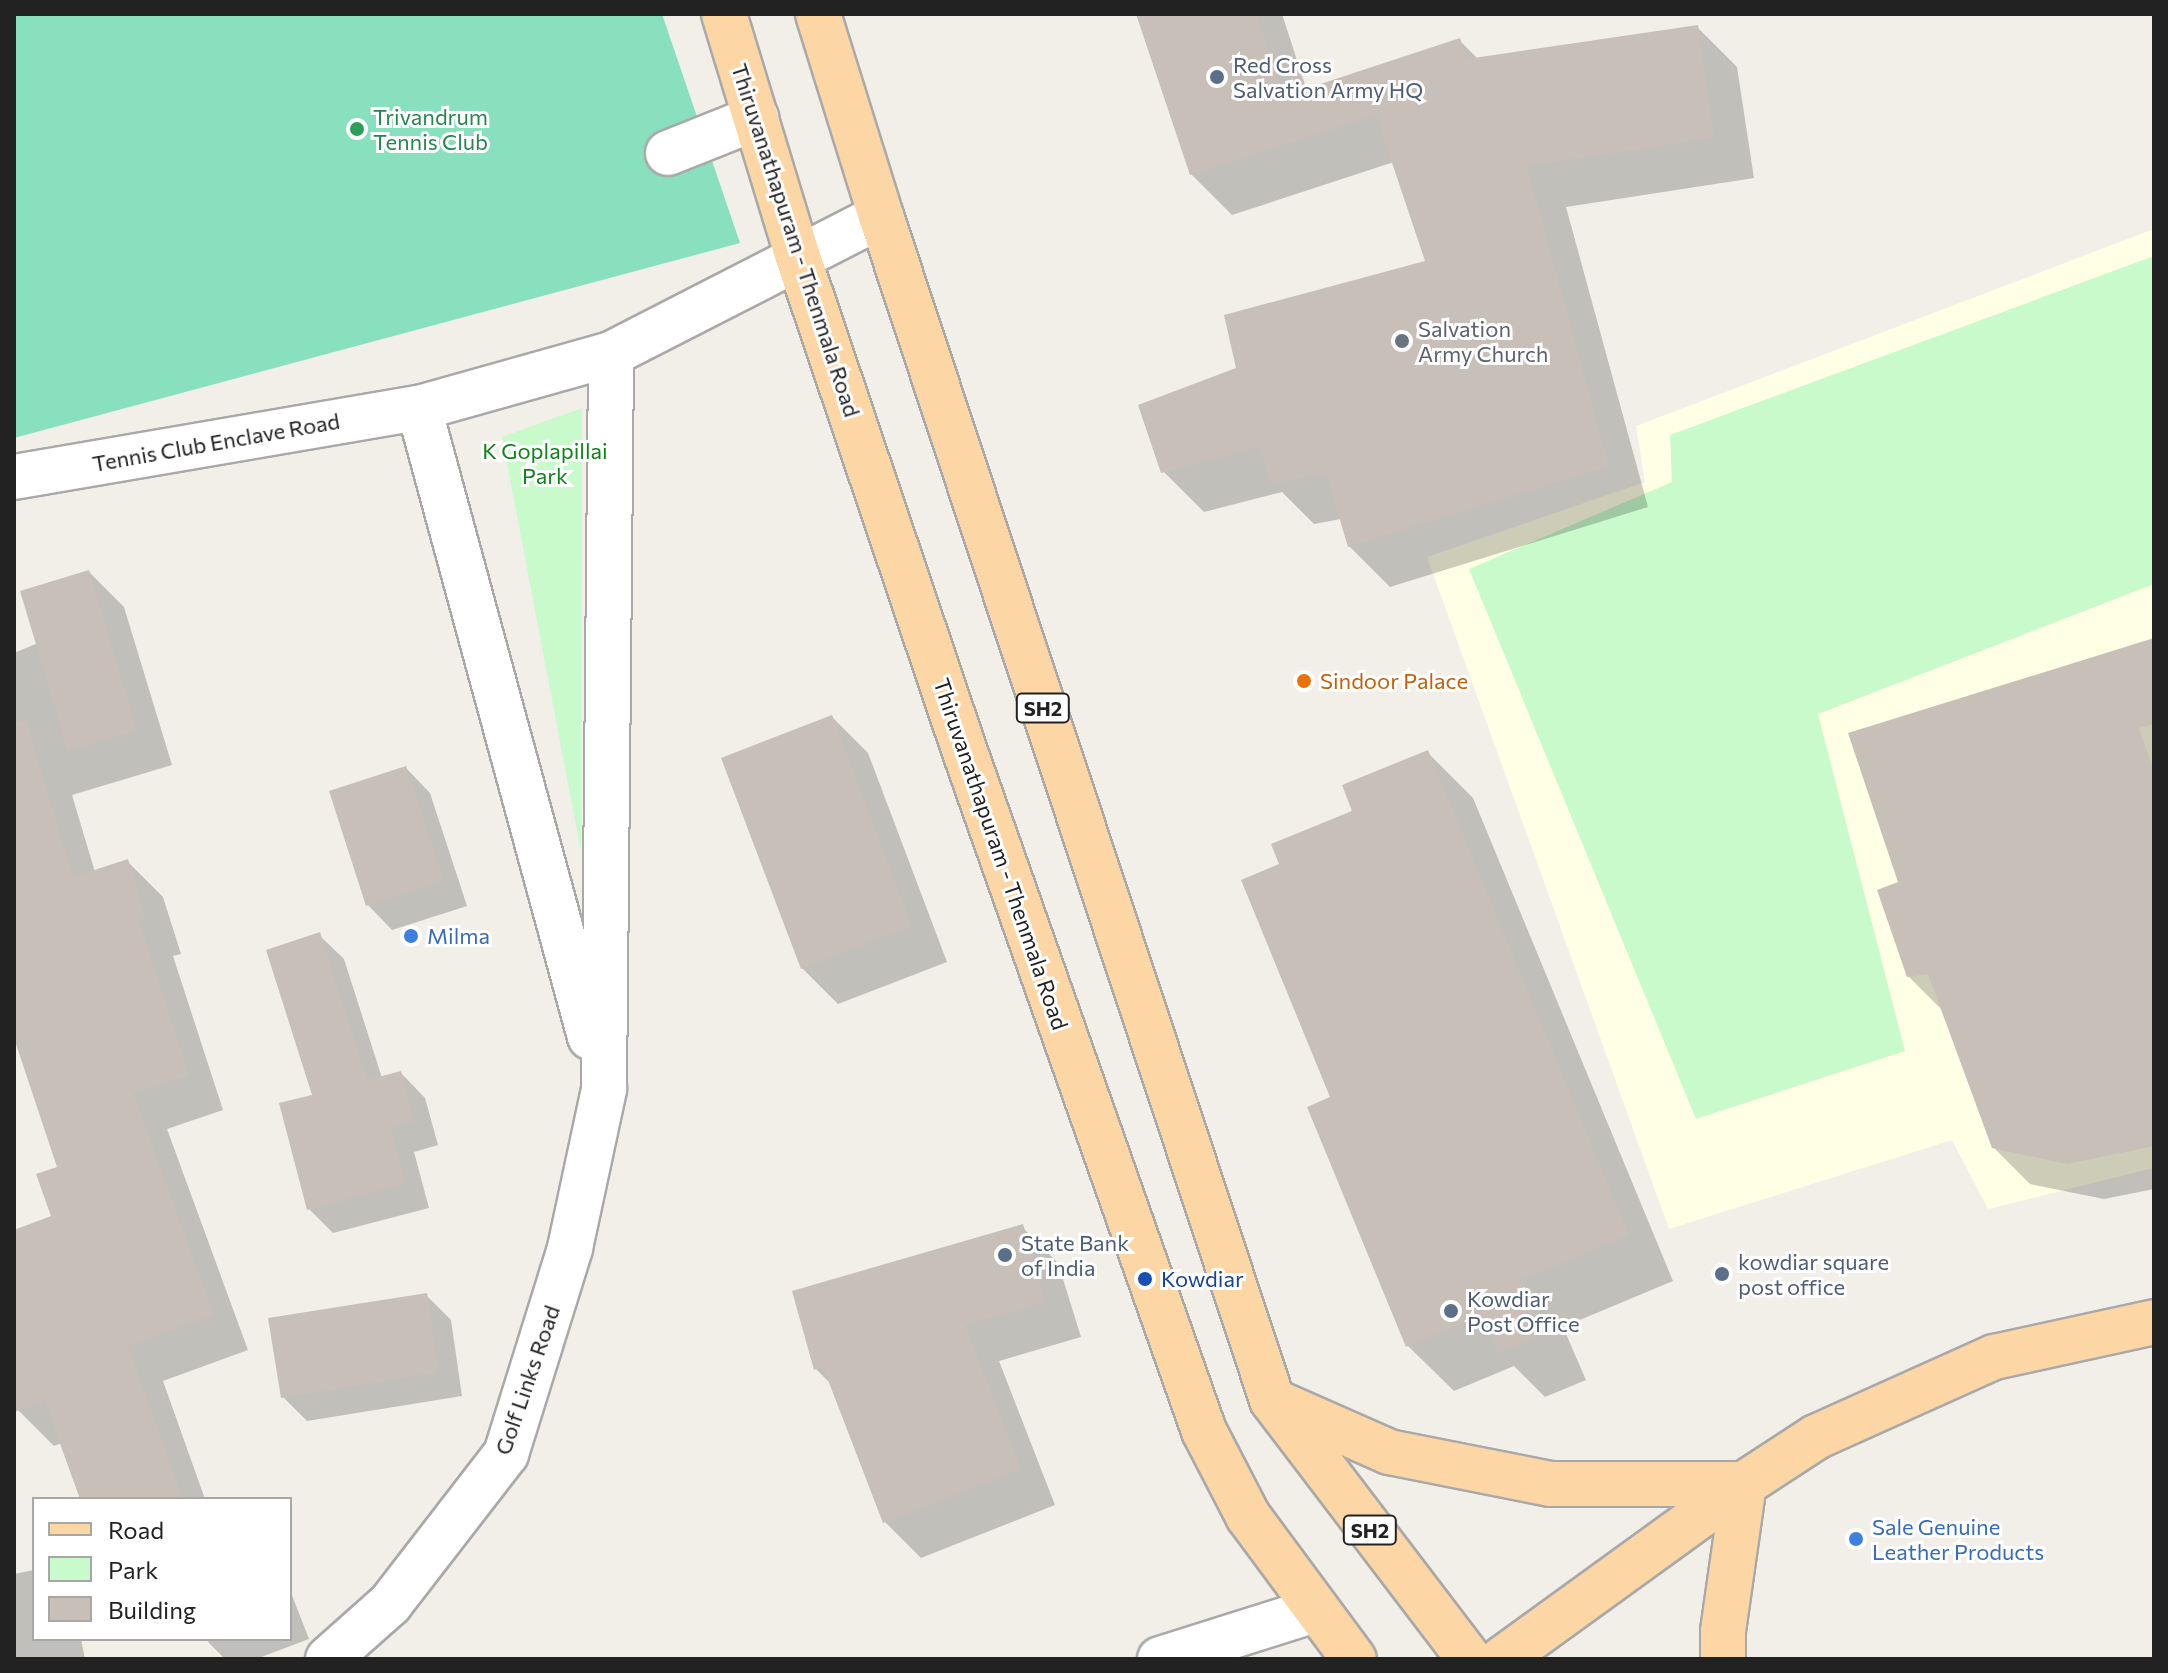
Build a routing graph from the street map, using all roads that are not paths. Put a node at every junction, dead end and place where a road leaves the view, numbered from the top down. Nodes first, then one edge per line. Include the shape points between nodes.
1 (724, 14) edge
2 (818, 14) edge
3 (756, 118) junction
4 (668, 153) dead end
5 (881, 216) junction
6 (798, 257) junction
7 (611, 354) junction
8 (419, 408) junction
9 (14, 477) edge
10 (604, 1089) junction
11 (2154, 1322) edge
12 (1272, 1400) junction
13 (1744, 1484) junction
14 (1315, 1610) junction
15 (328, 1659) edge
16 (1160, 1659) edge
17 (1354, 1659) edge
18 (1469, 1659) edge
19 (1502, 1659) edge
20 (1723, 1659) edge

1 - 3 main road, Thiruvanathapuram - Thenmala Road
2 - 5 main road, SH2
3 - 4 street
3 - 6 main road, Thiruvanathapuram - Thenmala Road
5 - 6 street, Tennis Club Enclave Road
5 - 12 main road, SH2
6 - 7 street, Tennis Club Enclave Road
6 - 14 main road, Thiruvanathapuram - Thenmala Road via 1115,1187 1204,1431 1248,1516
7 - 8 street, Tennis Club Enclave Road
7 - 10 street, Golf Links Road
8 - 9 street, Tennis Club Enclave Road
8 - 10 street
10 - 15 street, Golf Links Road via 570,1248 506,1454 390,1604
11 - 13 main road via 1994,1357 1816,1437
12 - 13 main road via 1389,1452 1550,1484
12 - 18 main road, SH2
13 - 19 main road
13 - 20 main road
14 - 16 street
14 - 17 main road, Thiruvanathapuram - Thenmala Road

